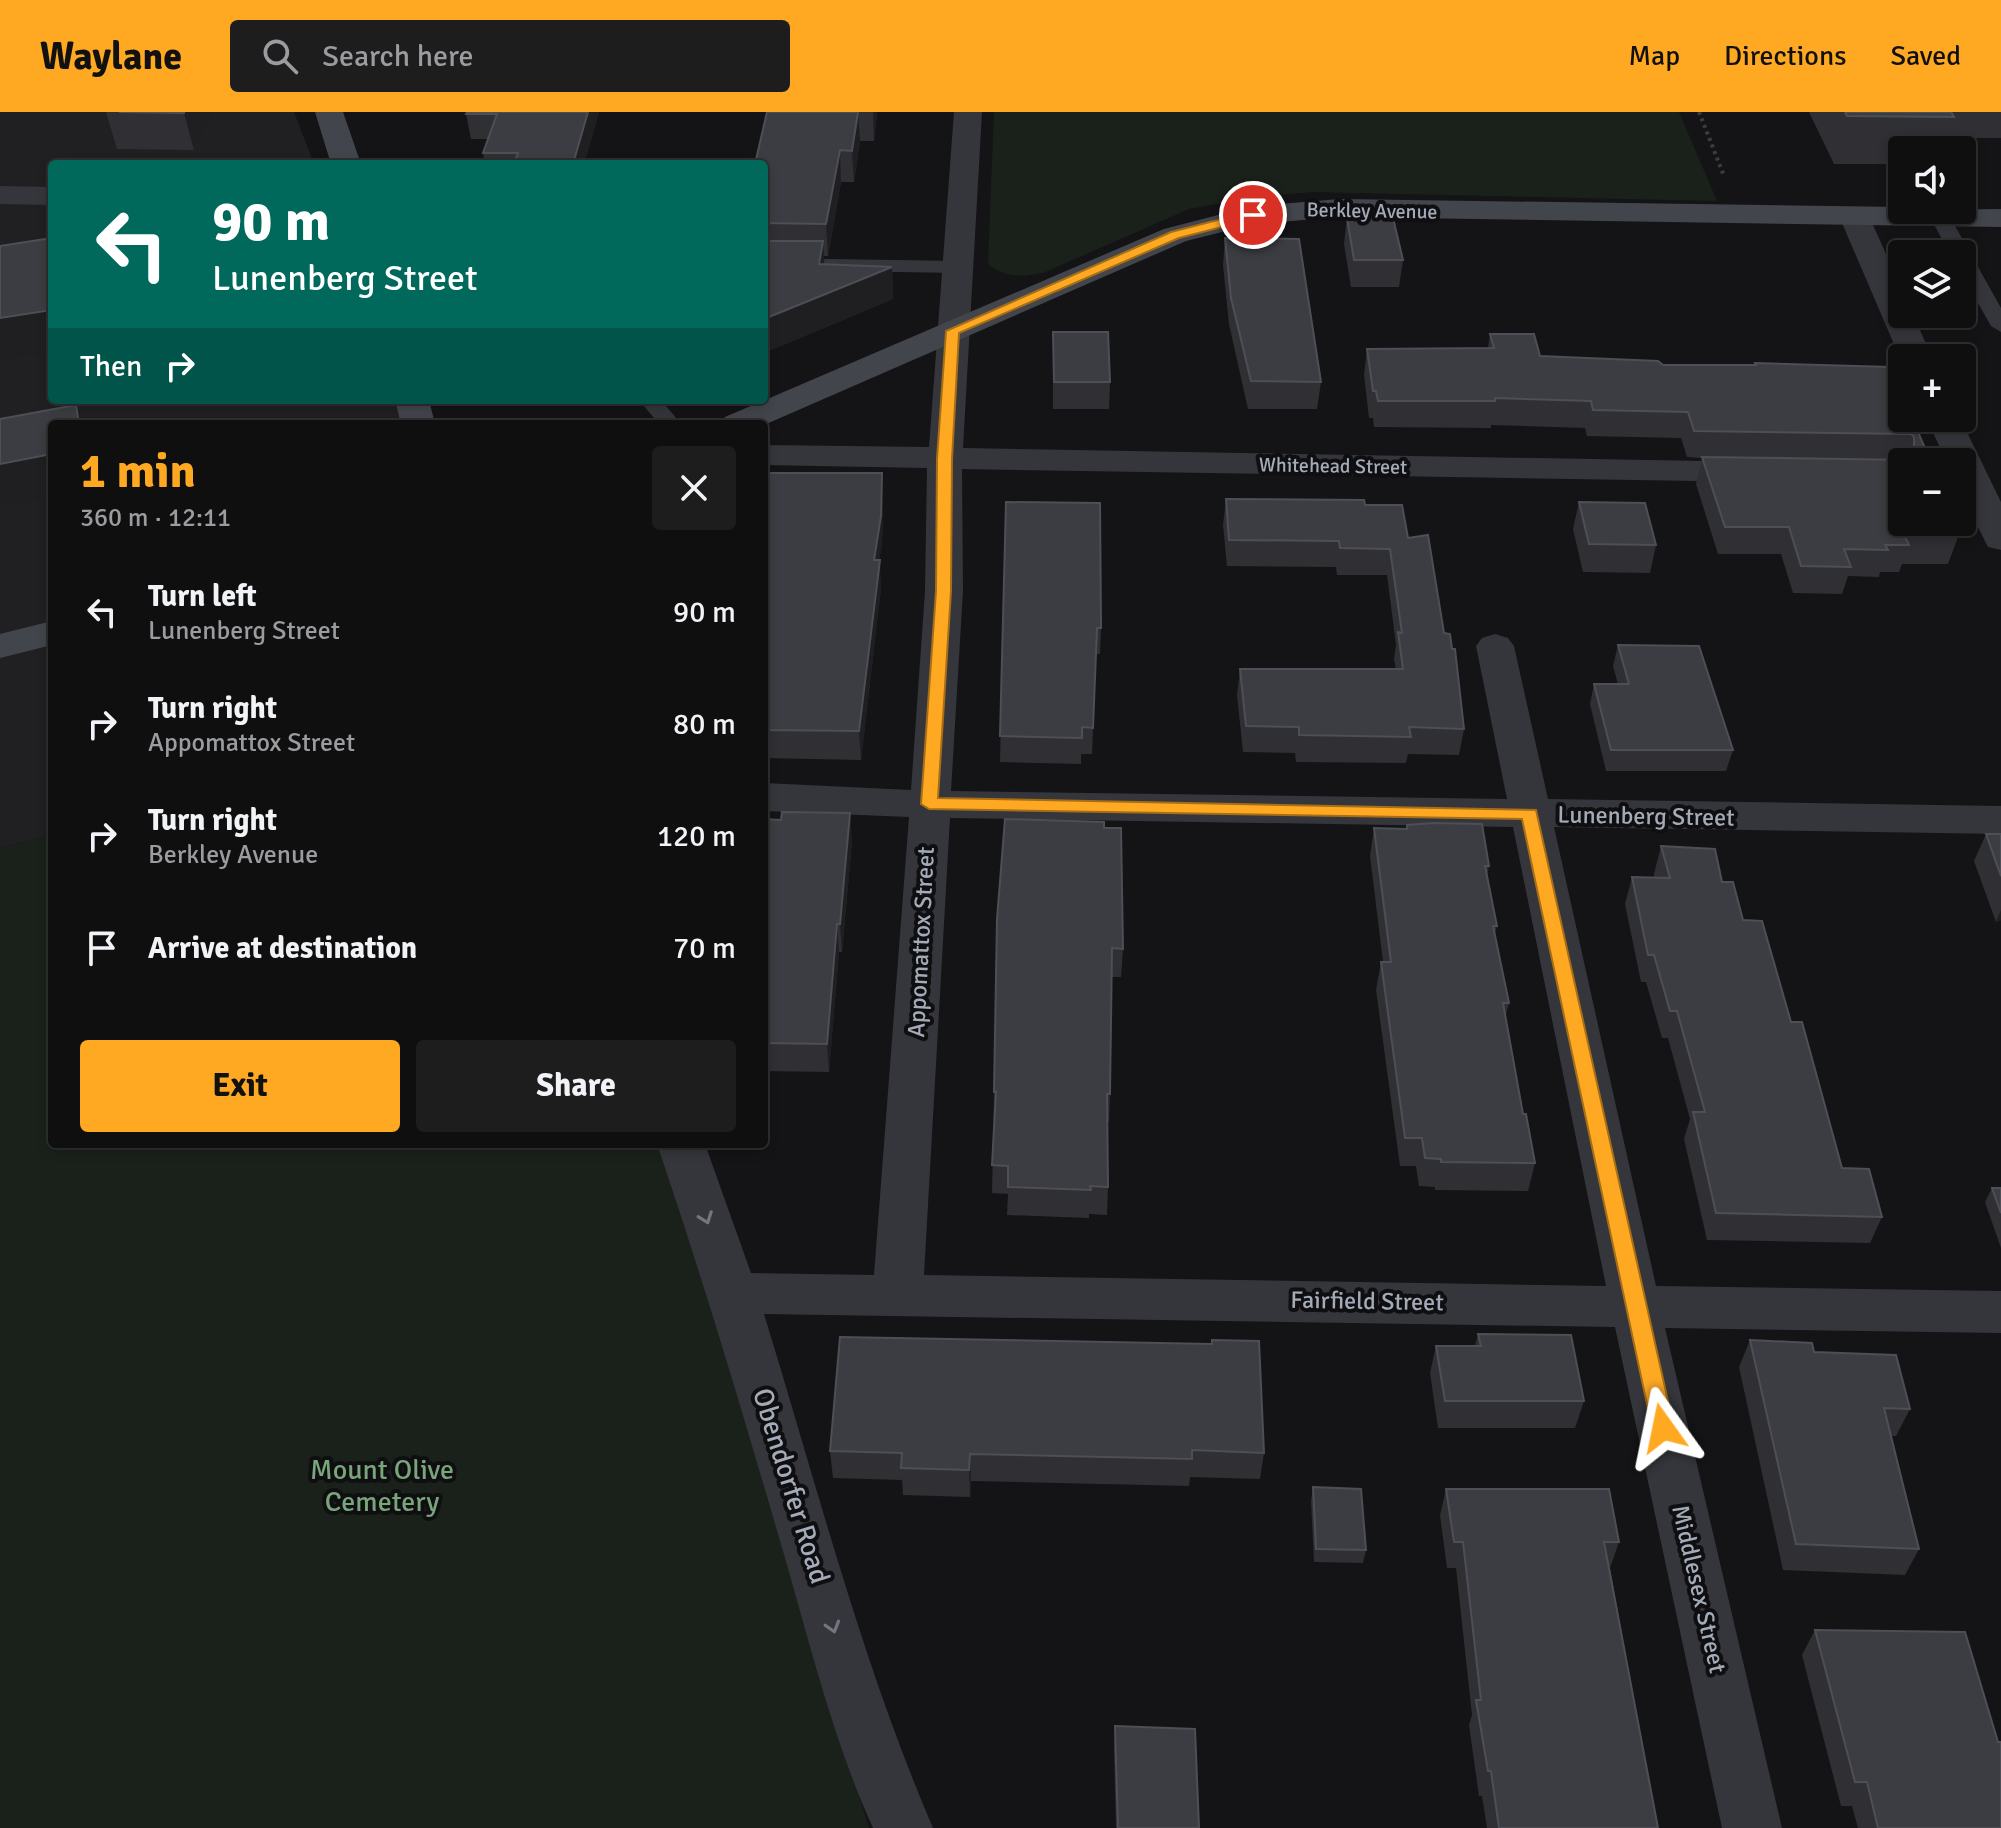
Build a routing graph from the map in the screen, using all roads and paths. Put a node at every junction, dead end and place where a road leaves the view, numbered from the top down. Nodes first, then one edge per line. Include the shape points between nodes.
1 (329, 112) edge
2 (968, 112) edge
3 (1699, 112) edge
4 (345, 160) edge
5 (0, 195) edge
6 (48, 196) edge
7 (1739, 215) junction
8 (1854, 216) junction
9 (1888, 216) edge
10 (1976, 218) edge
11 (2001, 218) edge
12 (768, 264) edge
13 (960, 267) junction
14 (1976, 284) edge
15 (1999, 326) edge
16 (952, 331) junction
17 (1910, 344) edge
18 (653, 404) edge
19 (667, 420) edge
20 (746, 420) edge
21 (1952, 432) edge
22 (768, 455) edge
23 (945, 459) junction
24 (1792, 473) edge
25 (1978, 475) edge
26 (2001, 539) edge
27 (48, 634) edge
28 (0, 646) edge
29 (1495, 646) dead end
30 (768, 797) edge
31 (929, 804) junction
32 (1530, 814) junction
33 (2001, 820) edge
34 (682, 1148) edge
35 (733, 1293) junction
36 (898, 1293) junction
37 (1635, 1305) junction
38 (2001, 1312) edge
39 (903, 1828) edge
40 (1752, 1828) edge

1 - 4 street
2 - 13 street, Appomattox Street
3 - 7 path
5 - 6 street
7 - 8 street, Berkley Avenue
7 - 16 street, Berkley Avenue via 1340,208 1253,215 1175,235
8 - 9 street, Berkley Avenue
8 - 17 street
10 - 11 street, Berkley Avenue
12 - 13 lane
13 - 16 street, Appomattox Street
14 - 15 lane
16 - 20 street, Berkley Avenue
16 - 23 street, Appomattox Street
18 - 19 lane
21 - 25 street
22 - 23 street, Whitehead Street
23 - 24 street, Whitehead Street
23 - 31 street, Appomattox Street via 944,591
25 - 26 street
27 - 28 street
29 - 32 street, Middlesex Street
30 - 31 street, Lunenberg Street
31 - 32 street, Lunenberg Street
31 - 36 street, Appomattox Street
32 - 33 street, Lunenberg Street
32 - 37 street, Middlesex Street
34 -> 35 street, Obendorfer Road
35 - 36 street, Fairfield Street
35 -> 39 street, Obendorfer Road via 856,1704
36 - 37 street, Fairfield Street
37 - 38 street, Fairfield Street
37 - 40 street, Middlesex Street

